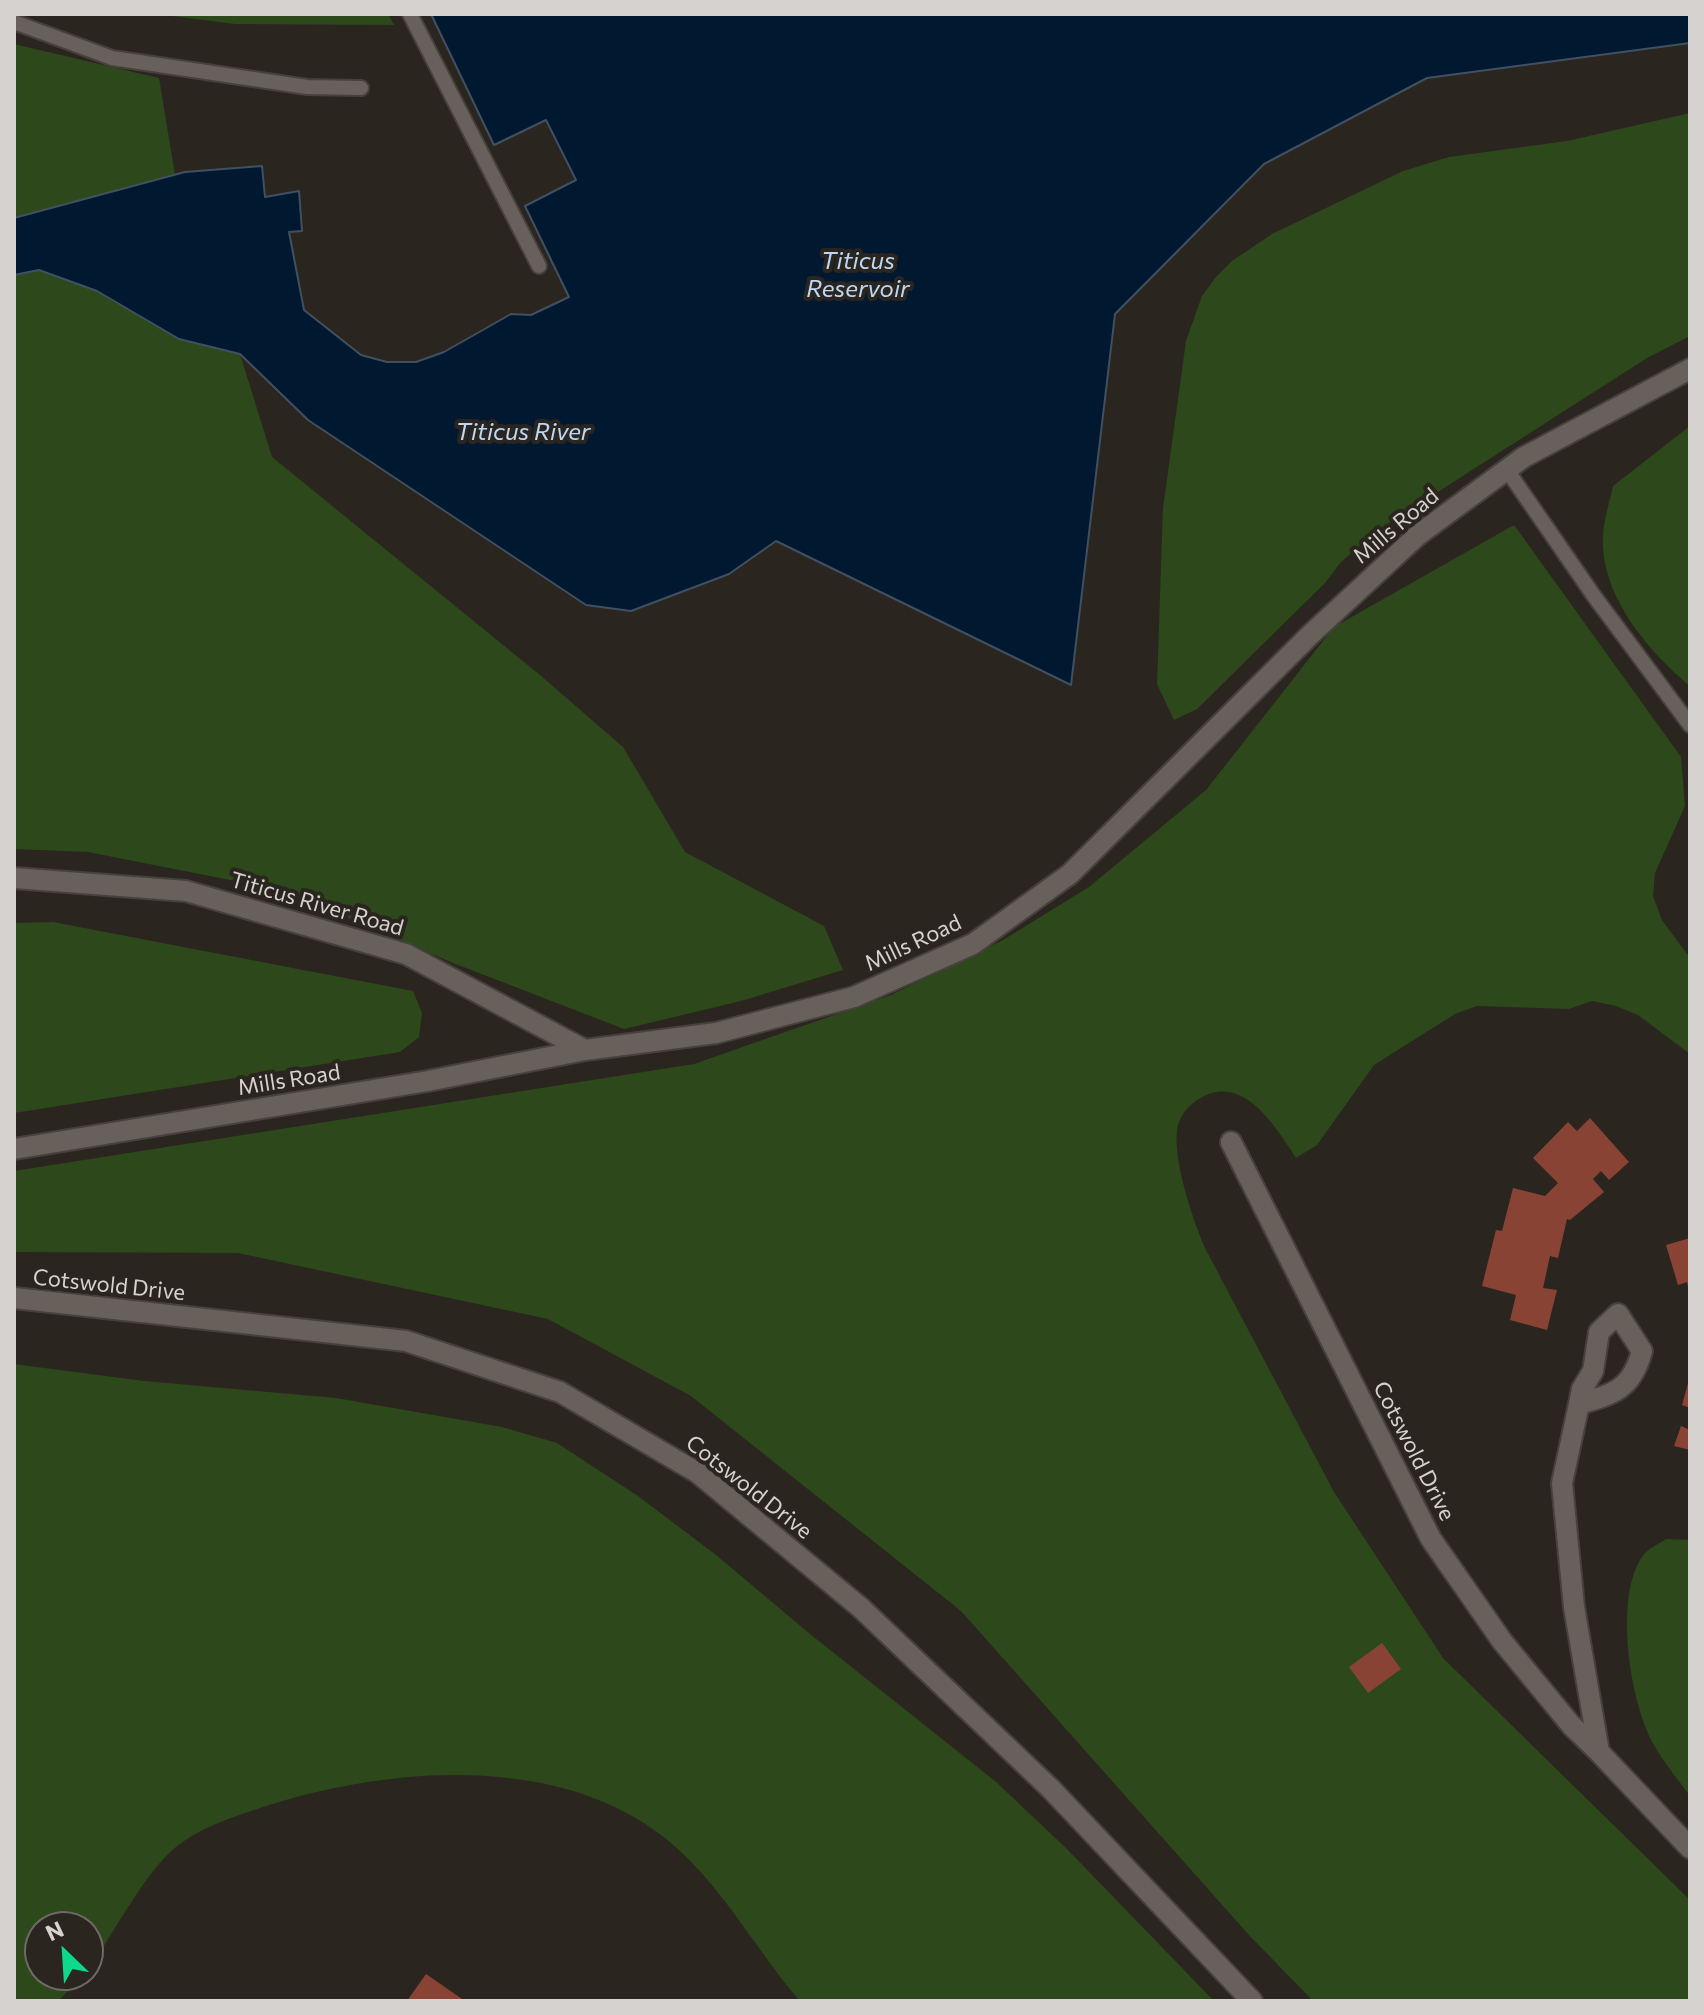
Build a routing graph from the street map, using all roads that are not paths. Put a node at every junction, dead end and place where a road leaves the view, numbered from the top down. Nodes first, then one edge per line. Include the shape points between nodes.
1 (410, 14) edge
2 (14, 22) edge
3 (361, 88) dead end
4 (539, 266) dead end
5 (1690, 369) edge
6 (1507, 470) junction
7 (1690, 725) edge
8 (14, 878) edge
9 (585, 1050) junction
10 (1231, 1142) dead end
11 (14, 1149) edge
12 (14, 1298) edge
13 (1579, 1404) dead end
14 (1599, 1752) junction
15 (1690, 1848) edge
16 (1252, 2001) edge

1 - 4 lane
2 - 3 lane via 112,58 307,87
5 - 6 street, Mills Road
6 - 7 lane
6 - 9 street, Mills Road via 1418,535 1353,595 1070,874 973,944 854,997 716,1033
8 - 9 street, Titicus River Road via 186,891 406,954
9 - 11 street, Mills Road
10 - 14 street, Cotswold Drive via 1431,1539 1502,1641
12 - 16 street, Cotswold Drive via 406,1341 560,1392 698,1473 861,1608 1051,1789
13 - 14 street via 1562,1483 1574,1607
14 - 15 street, Cotswold Drive

